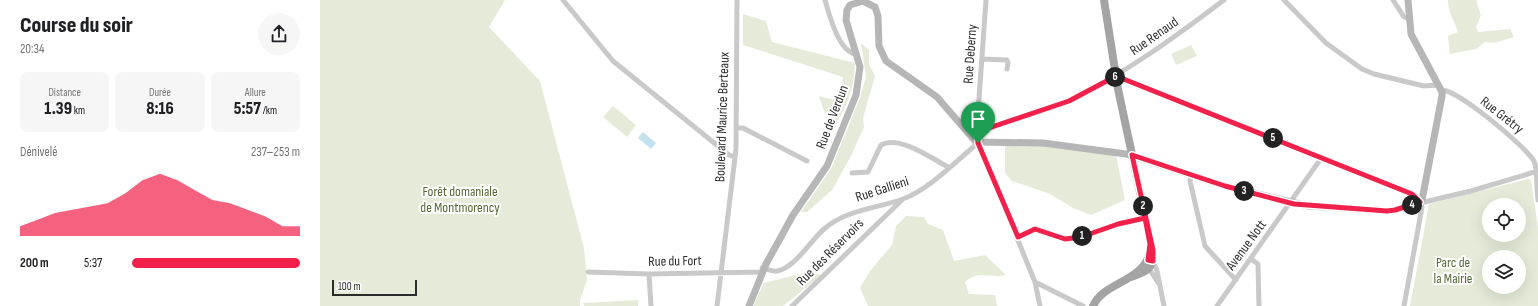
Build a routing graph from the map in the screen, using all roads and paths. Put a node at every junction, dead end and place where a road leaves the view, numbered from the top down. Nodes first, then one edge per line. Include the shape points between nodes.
1 (563, 0) edge
2 (738, 0) edge
3 (825, 0) edge
4 (986, 0) edge
5 (1104, 0) edge
6 (1224, 0) edge
7 (1284, 0) edge
8 (1393, 0) edge
9 (1408, 0) edge
10 (1409, 19) junction
11 (857, 54) junction
12 (982, 59) junction
13 (1007, 69) dead end
14 (1116, 76) junction
15 (1440, 87) junction
16 (736, 128) junction
17 (978, 134) junction
18 (978, 143) junction
19 (1132, 155) junction
20 (735, 157) junction
21 (1322, 157) junction
22 (807, 161) dead end
23 (948, 167) junction
24 (1537, 171) edge
25 (852, 173) dead end
26 (1191, 176) junction
27 (903, 199) junction
28 (1538, 200) edge
29 (1420, 202) junction
30 (1291, 203) junction
31 (1145, 218) junction
32 (1018, 237) junction
33 (1250, 259) junction
34 (1150, 260) junction
35 (763, 269) junction
36 (1149, 269) junction
37 (588, 272) dead end
38 (721, 272) junction
39 (649, 274) junction
40 (1131, 277) junction
41 (1236, 280) junction
42 (1035, 282) junction
43 (1161, 289) junction
44 (651, 306) edge
45 (717, 306) edge
46 (749, 306) edge
47 (792, 306) edge
48 (1040, 306) edge
49 (1083, 306) edge
50 (1093, 306) edge
51 (1164, 306) edge
52 (1217, 306) edge
53 (1259, 306) edge
54 (1404, 306) edge

1 - 20 street via 613,61 728,155
2 - 16 street, Boulevard Maurice Berteaux
3 - 11 street via 838,37 849,50
4 - 12 street, Rue Deberny
5 - 14 main road
6 - 14 street, Rue Renaud via 1165,44
7 - 15 street via 1326,44 1362,69 1424,86
8 - 10 street via 1404,17
9 - 10 main road
10 - 15 main road via 1413,40
11 - 18 main road, Rue de Verdun via 846,22 846,14 850,5 863,1 872,4 878,13 879,46 886,61 937,97
11 - 35 main road, Rue de Verdun via 860,67 859,86 833,152 820,178 793,215
12 - 13 street via 1007,60
12 - 17 street, Rue Deberny
14 - 17 street, Rue Renaud via 1069,101 995,125
14 - 19 main road
14 - 21 street
15 - 24 street, Rue Grétry via 1448,90 1508,134 1530,156
15 - 29 main road via 1442,96 1426,190
16 - 20 street, Boulevard Maurice Berteaux
16 - 22 street via 743,128
17 - 18 street, Rue Deberny
18 - 19 main road via 1043,143
18 - 23 street, Rue Gallieni
18 - 32 street
19 - 26 main road
19 - 31 main road
20 - 38 street, Boulevard Maurice Berteaux
21 - 29 street via 1414,195
21 - 30 street, Avenue Nott
23 - 25 street via 892,141 881,145 868,172
23 - 27 street, Rue Gallieni via 921,190
24 - 28 street
24 - 29 street
26 - 30 main road
26 - 41 street via 1205,246
27 - 35 street, Rue Gallieni via 858,210 842,217 825,228 799,257 784,267 775,271
27 - 47 street, Rue des Réservoirs
29 - 30 main road via 1387,211
29 - 54 street via 1421,210
30 - 33 street, Avenue Nott
31 - 32 street via 1081,237 1065,239 1035,229
31 - 34 main road via 1150,241
32 - 42 street
33 - 41 street, Avenue Nott
33 - 53 street via 1258,264
34 - 36 main road
34 - 40 main road
34 - 43 street
35 - 38 street, Rue du Fort
35 - 46 main road, Rue de Verdun
36 - 40 main road
36 - 43 street
37 - 39 street, Rue du Fort
38 - 39 street, Rue du Fort
38 - 45 street, Boulevard Maurice Berteaux
39 - 44 street
40 - 50 main road via 1099,297
41 - 52 street, Avenue Nott
42 - 48 street
42 - 49 street
43 - 51 street

